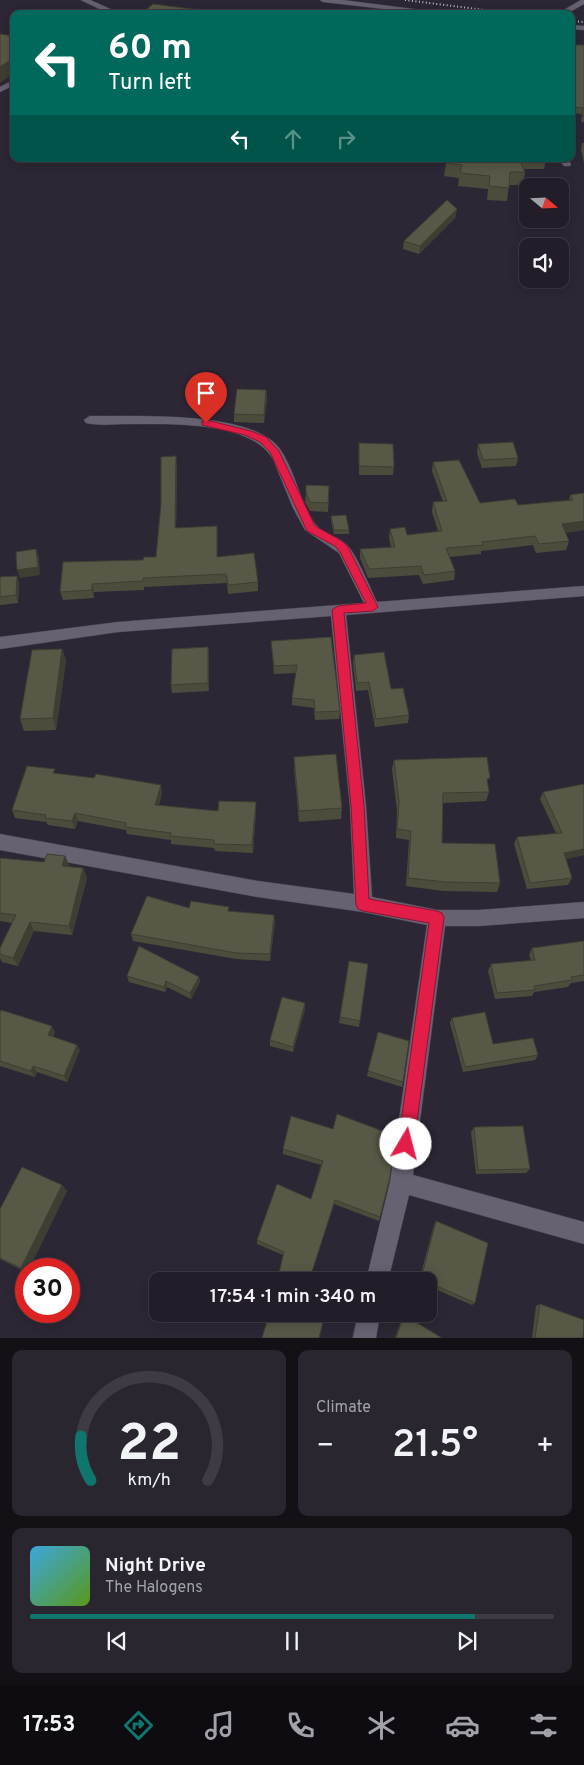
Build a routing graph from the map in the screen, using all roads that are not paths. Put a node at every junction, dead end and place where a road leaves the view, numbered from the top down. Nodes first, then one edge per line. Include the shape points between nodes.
1 (84, 0) edge
2 (323, 0) edge
3 (584, 1) edge
4 (107, 10) edge
5 (414, 10) edge
6 (567, 10) edge
7 (90, 420) dead end
8 (584, 591) edge
9 (373, 607) junction
10 (338, 610) junction
11 (0, 642) edge
12 (0, 842) edge
13 (363, 904) junction
14 (584, 910) edge
15 (437, 918) junction
16 (401, 1182) junction
17 (584, 1233) edge
18 (379, 1272) edge
19 (367, 1322) edge
20 (364, 1338) edge

1 - 4 street
2 - 5 street
3 - 6 street
7 - 9 street via 206,423 263,440 274,451 311,528 344,550
8 - 9 street
9 - 10 street
10 - 11 street via 118,627
10 - 13 street via 358,806
12 - 13 street via 258,890
13 - 15 street
14 - 15 street
15 - 16 street
16 - 17 street
16 - 18 street
19 - 20 street

